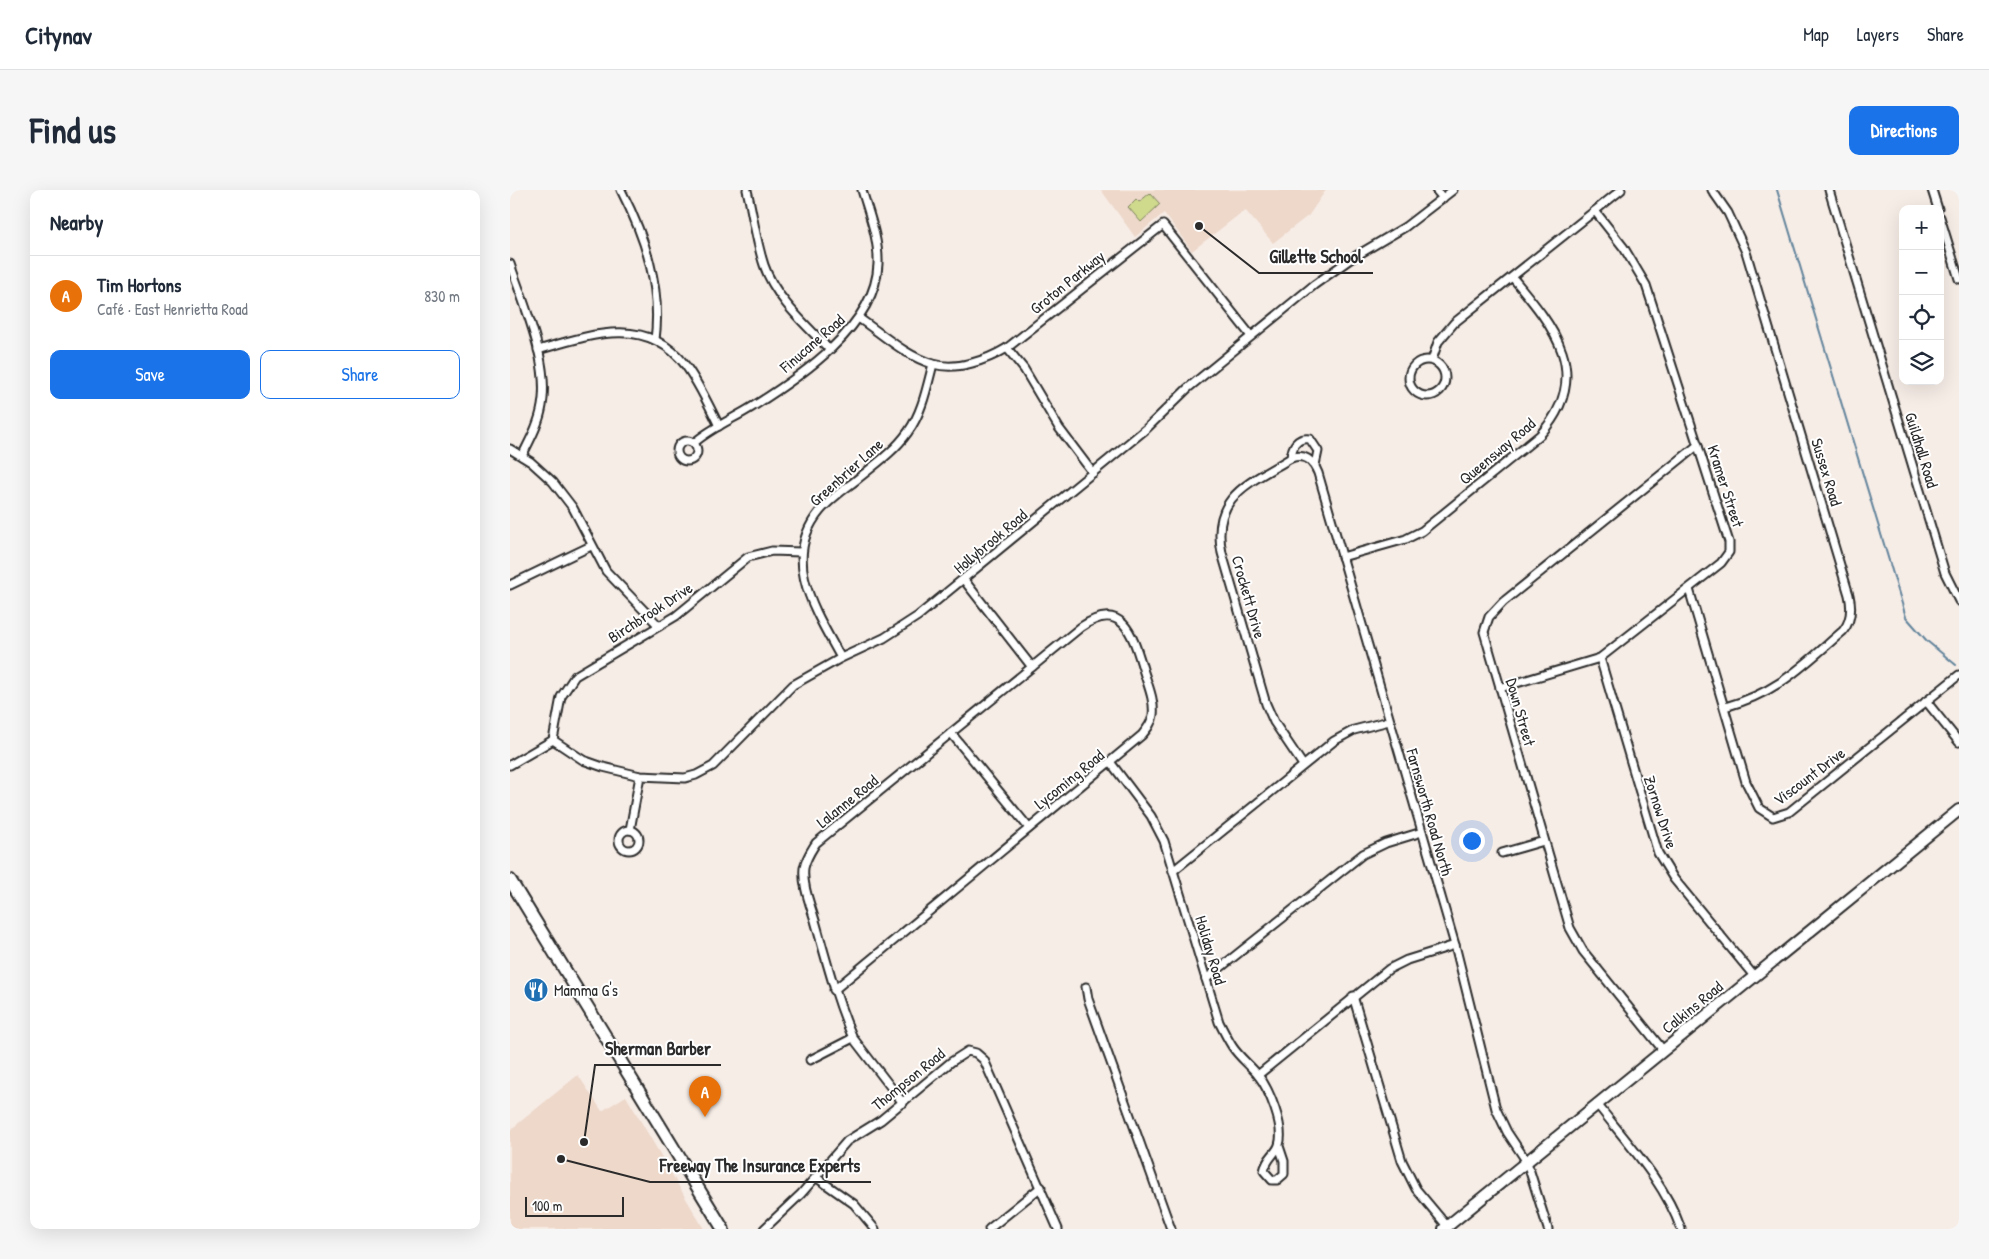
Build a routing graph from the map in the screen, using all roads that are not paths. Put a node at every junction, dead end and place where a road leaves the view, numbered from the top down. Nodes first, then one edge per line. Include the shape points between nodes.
1 (620, 190) edge
2 (748, 190) edge
3 (862, 190) edge
4 (1436, 190) edge
5 (1453, 190) edge
6 (1620, 190) edge
7 (1712, 190) edge
8 (1829, 190) edge
9 (1932, 190) edge
10 (1443, 198) junction
11 (1937, 205) edge
12 (1595, 211) junction
13 (1944, 230) edge
14 (510, 264) edge
15 (1513, 278) junction
16 (1959, 279) edge
17 (860, 319) junction
18 (1251, 336) junction
19 (655, 340) junction
20 (1007, 348) junction
21 (538, 350) junction
22 (829, 350) junction
23 (1432, 360) junction
24 (933, 364) junction
25 (719, 426) junction
26 (694, 443) dead end
27 (1698, 445) junction
28 (510, 449) edge
29 (522, 456) junction
30 (1291, 458) junction
31 (1316, 465) junction
32 (1093, 473) junction
33 (591, 546) junction
34 (801, 552) junction
35 (1342, 558) junction
36 (964, 580) junction
37 (511, 586) edge
38 (1689, 589) junction
39 (1959, 602) edge
40 (659, 626) junction
41 (841, 658) junction
42 (1600, 658) junction
43 (1032, 667) junction
44 (1959, 675) edge
45 (1500, 688) junction
46 (1926, 701) junction
47 (1725, 707) junction
48 (1389, 721) junction
49 (951, 734) junction
50 (553, 740) junction
51 (1959, 742) edge
52 (1111, 763) junction
53 (510, 765) edge
54 (1303, 765) junction
55 (640, 776) junction
56 (1959, 810) edge
57 (1030, 828) junction
58 (630, 830) dead end
59 (1422, 832) junction
60 (1544, 841) junction
61 (1502, 853) dead end
62 (1173, 871) junction
63 (510, 880) edge
64 (1456, 945) junction
65 (1754, 976) junction
66 (1206, 980) junction
67 (1086, 987) dead end
68 (834, 990) junction
69 (1353, 996) junction
70 (853, 1038) junction
71 (1663, 1050) junction
72 (810, 1060) dead end
73 (1258, 1075) junction
74 (903, 1103) junction
75 (1597, 1104) junction
76 (1279, 1146) junction
77 (1527, 1162) junction
78 (817, 1178) junction
79 (1041, 1187) junction
80 (1446, 1228) edge
81 (723, 1229) edge
82 (764, 1229) edge
83 (875, 1229) edge
84 (988, 1229) edge
85 (1058, 1229) edge
86 (1171, 1229) edge
87 (1548, 1229) edge
88 (1681, 1229) edge

1 - 19 street via 638,225 652,269 657,303
2 - 22 street via 769,277
3 - 17 street, Finucane Road via 874,232 878,263 872,295
4 - 10 street
5 - 10 street, Hollybrook Road
6 - 12 street
7 - 47 street, Sussex Road via 1728,213 1746,252 1852,609 1843,631 1785,681 1760,696
8 - 39 street, Guildhall Road via 1945,573
9 - 11 street
10 - 18 street, Hollybrook Road via 1405,227 1328,274
12 - 15 street
12 - 27 street, Kramer Street via 1624,248 1646,285
13 - 16 street
14 - 21 street
15 - 23 street via 1449,328 1438,342
15 - 35 street, Queensway Road via 1551,325 1564,356 1564,388 1553,419 1540,435 1422,531 1406,540
17 - 22 street, Finucane Road
17 - 24 street, Groton Parkway via 897,345
18 - 20 street, Groton Parkway via 1163,225
18 - 32 street, Hollybrook Road
19 - 21 street via 609,332
19 - 25 street via 686,366
20 - 24 street, Groton Parkway via 970,363
20 - 32 street via 1059,428
21 - 29 street via 543,400 535,430
22 - 25 street, Finucane Road via 766,398
23 - 23 street via 1445,372 1445,384 1437,393 1426,396 1415,391 1409,375 1420,361
24 - 34 street, Greenbrier Lane via 909,432 886,456 820,511 804,537
25 - 26 street, Finucane Road
27 - 38 street, Kramer Street via 1730,547 1721,563
27 - 45 street, Down Street via 1492,612 1485,636
28 - 29 street
29 - 33 street via 541,470 563,494
30 - 31 street via 1304,456
30 - 31 street, Crockett Drive via 1295,444 1310,439 1318,451
30 - 54 street, Crockett Drive via 1233,495 1220,519 1219,541 1269,713
31 - 35 street, Farnsworth Road North
32 - 36 street, Hollybrook Road
33 - 37 street
33 - 40 street via 612,578
34 - 40 street, Birchbrook Drive via 772,551 748,557 711,589
34 - 41 street, Greenbrier Lane via 806,586
35 - 48 street, Farnsworth Road North
36 - 41 street, Hollybrook Road via 901,627
36 - 43 street
38 - 42 street, Kramer Street
38 - 47 street, Viscount Drive
40 - 50 street, Birchbrook Drive via 576,676 561,696
41 - 55 street, Hollybrook Road via 785,691 728,753 706,771 685,778
42 - 45 street, Kramer Street
42 - 65 street, Zornow Drive via 1658,854
43 - 49 street, Lalanne Road
43 - 52 street, Lycoming Road via 1091,620 1108,616 1124,624 1136,647 1151,698 1153,717 1142,735
44 - 46 street, Viscount Drive
45 - 60 street, Down Street
46 - 47 street, Viscount Drive via 1789,812 1778,817 1763,812 1752,796
46 - 51 street
48 - 54 street via 1341,736
48 - 59 street, Farnsworth Road North
49 - 57 street
49 - 68 street, Lalanne Road via 816,844 806,859 806,887
50 - 53 street
50 - 55 street, Hollybrook Road via 592,764
52 - 57 street, Lycoming Road
52 - 62 street, Holiday Road via 1158,828
54 - 62 street
55 - 58 street
56 - 65 main road, Calkins Road
57 - 68 street, Lycoming Road
59 - 64 street, Farnsworth Road North
59 - 66 street via 1363,854
60 - 61 street
60 - 71 street, Down Street via 1577,942
62 - 66 street, Holiday Road
63 - 81 main road
64 - 69 street via 1401,962
64 - 77 street, Farnsworth Road North via 1496,1109
65 - 71 main road, Calkins Road
66 - 73 street, Holiday Road via 1225,1034
67 - 86 street
68 - 70 street, Lalanne Road
69 - 73 street
69 - 80 street via 1402,1161 1416,1189
70 - 72 street
70 - 74 street, Lalanne Road
71 - 75 main road, Calkins Road
73 - 76 street, Holiday Road via 1276,1114
74 - 78 street, Thompson Road via 846,1141
74 - 79 street, Thompson Road via 958,1057 968,1052 976,1053 984,1060
75 - 77 main road, Calkins Road
75 - 88 street via 1657,1181
76 - 76 street, Holiday Road via 1266,1162 1264,1171 1272,1180 1284,1174
77 - 80 main road, Calkins Road
77 - 87 street, Farnsworth Road North
78 - 82 street, Thompson Road
78 - 83 street via 854,1204
79 - 84 street
79 - 85 street, Thompson Road

